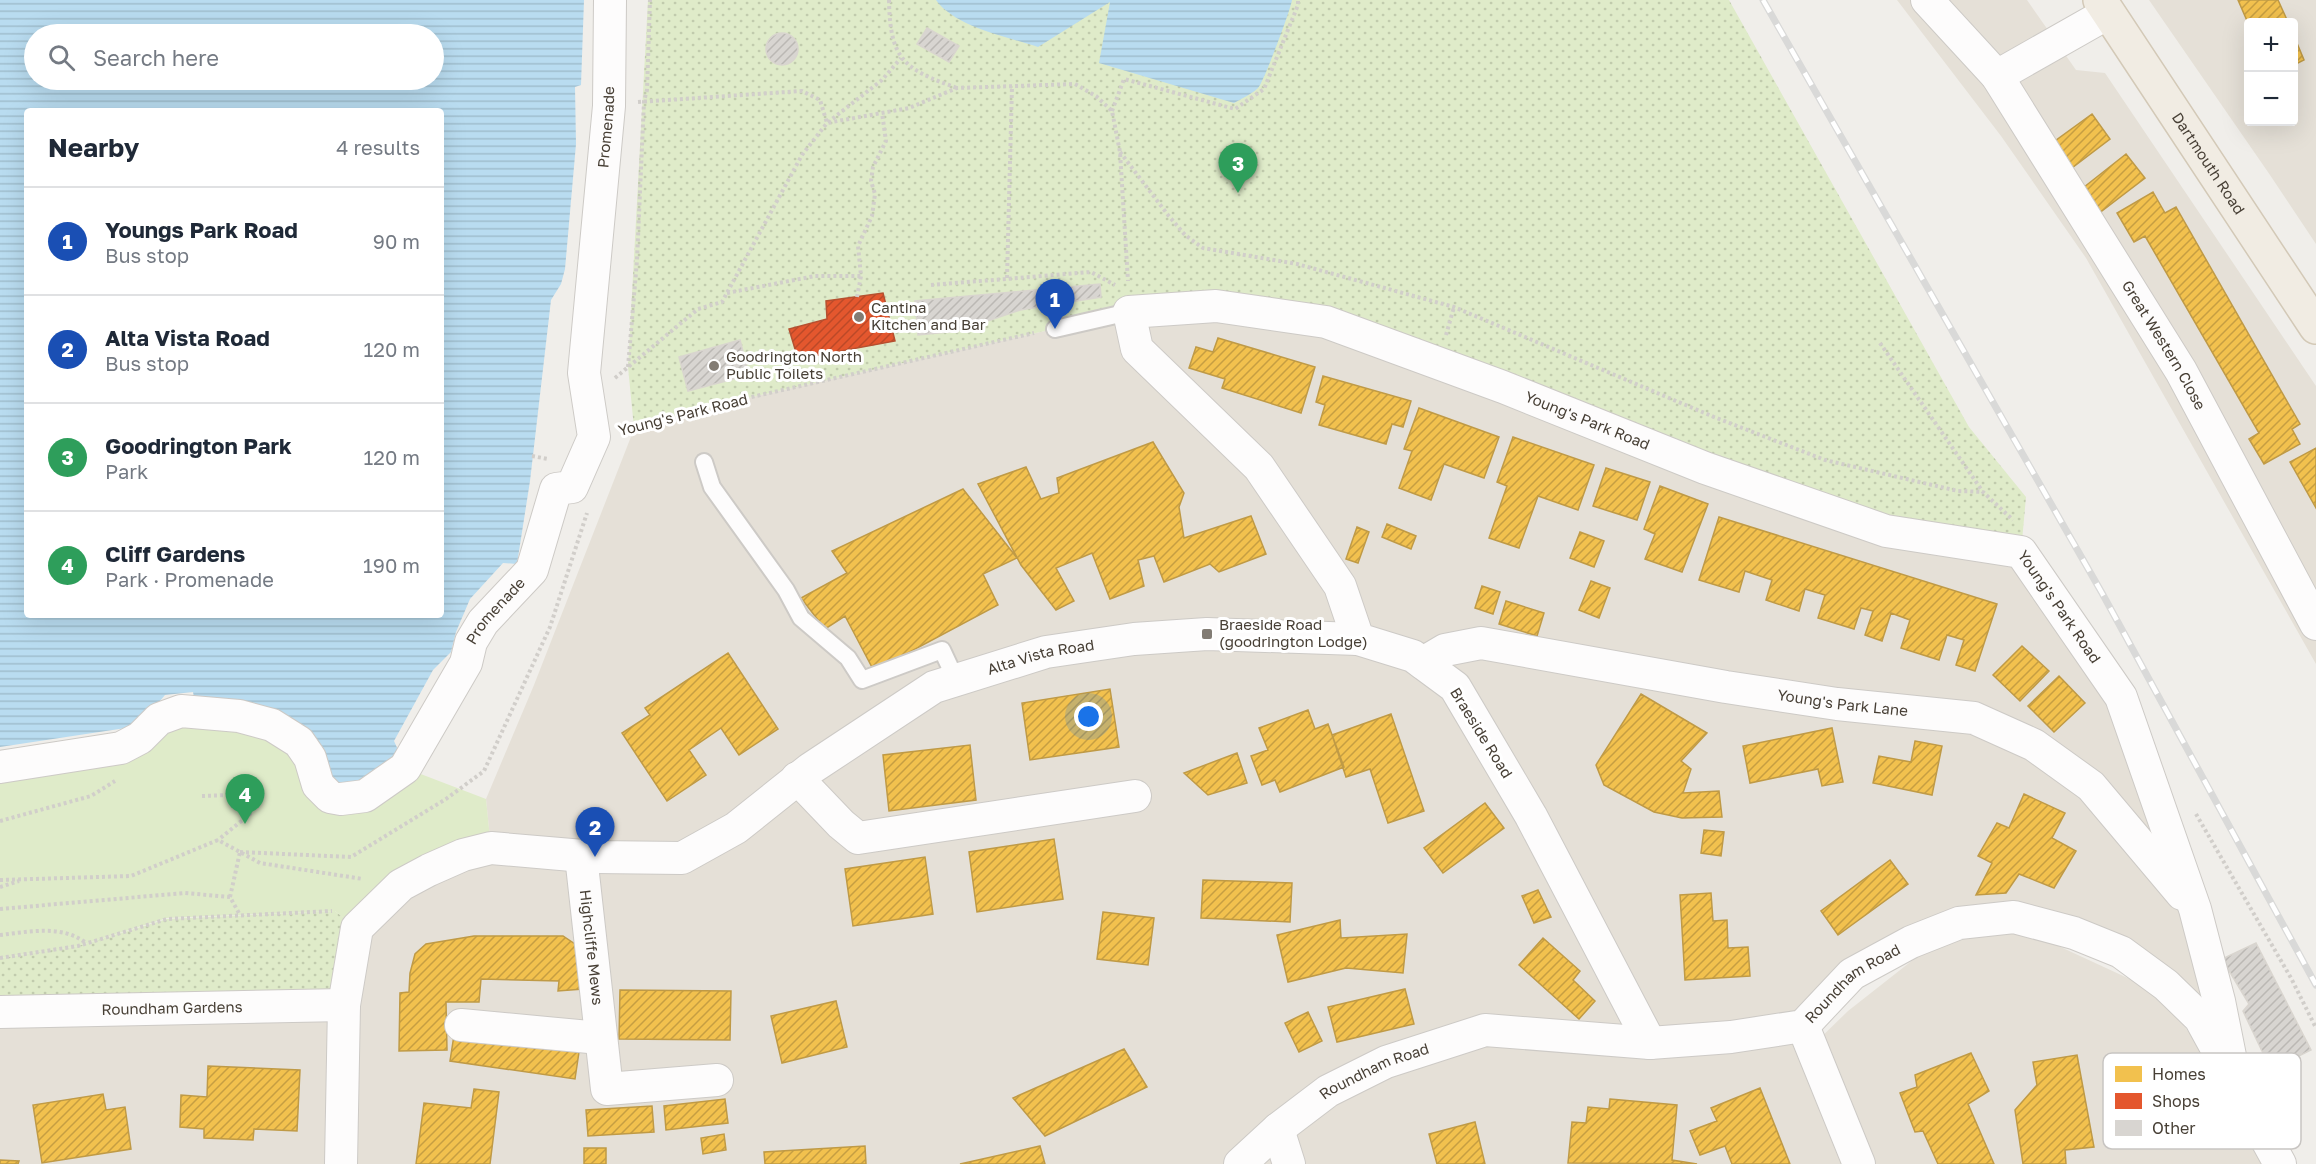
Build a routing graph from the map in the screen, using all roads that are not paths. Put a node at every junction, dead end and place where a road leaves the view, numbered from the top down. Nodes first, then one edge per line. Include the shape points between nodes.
1 (610, 0) edge
2 (1927, 0) edge
3 (2104, 6) edge
4 (1997, 75) junction
5 (1129, 312) junction
6 (2316, 327) edge
7 (1055, 329) road end
8 (704, 462) dead end
9 (2316, 624) edge
10 (1359, 639) junction
11 (1423, 663) junction
12 (956, 680) junction
13 (0, 767) edge
14 (797, 778) junction
15 (1135, 796) dead end
16 (581, 856) junction
17 (2194, 909) junction
18 (344, 1005) junction
19 (0, 1011) edge
20 (461, 1025) dead end
21 (1803, 1026) junction
22 (600, 1038) junction
23 (1650, 1043) junction
24 (2221, 1053) edge
25 (2229, 1053) edge
26 (717, 1080) dead end
27 (1278, 1129) junction
28 (2272, 1149) edge
29 (341, 1164) edge
30 (1240, 1164) edge
31 (1289, 1164) edge
32 (1859, 1164) edge
33 (2280, 1164) edge

1 - 13 street, Promenade via 609,106 584,373 594,437 572,487 556,489 532,570 483,622 471,642 466,663 405,768 365,796 341,800 318,785 310,758 299,742 272,725 227,715 181,711 159,718 140,738 121,748
2 - 4 street, Great Western Close
3 - 4 street
3 - 6 main road, Dartmouth Road
4 - 9 street, Great Western Close via 2181,371
5 - 7 lane, Young's Park Road
5 - 10 street via 1137,349 1259,467 1340,586
5 - 17 street, Young's Park Road via 1216,306 1326,322 1705,468 1886,531 2021,552 2121,697
8 - 12 lane via 712,487 786,590 801,618 849,658 862,680 942,650
10 - 11 street, Braeside Road via 1413,656
10 - 12 street, Alta Vista Road via 1207,634 1134,639 1046,652
11 - 17 street, Young's Park Lane via 1445,650 1481,643 1837,704 1974,718 2034,745 2091,786
11 - 23 street, Braeside Road via 1455,687 1484,732
12 - 14 street, Alta Vista Road via 934,687
14 - 15 street via 858,838
14 - 16 street, Alta Vista Road via 736,828 682,858
16 - 18 street, Alta Vista Road via 492,848 463,855 401,885 357,928
16 - 22 street, Highcliffe Mews
17 - 25 street, Young's Park Road
18 - 19 street, Roundham Gardens
18 - 29 street
20 - 22 street
21 - 23 street, Roundham Road
21 - 24 street, Roundham Road via 1852,974 1911,942 1959,923 2014,917 2074,933 2121,952 2166,985 2200,1018
21 - 32 street
22 - 26 street, Highcliffe Mews via 607,1089
23 - 27 street, Roundham Road via 1485,1030 1386,1062 1328,1090
27 - 30 street, Roundham Road
27 - 31 street
28 - 33 street, Roundham Road

